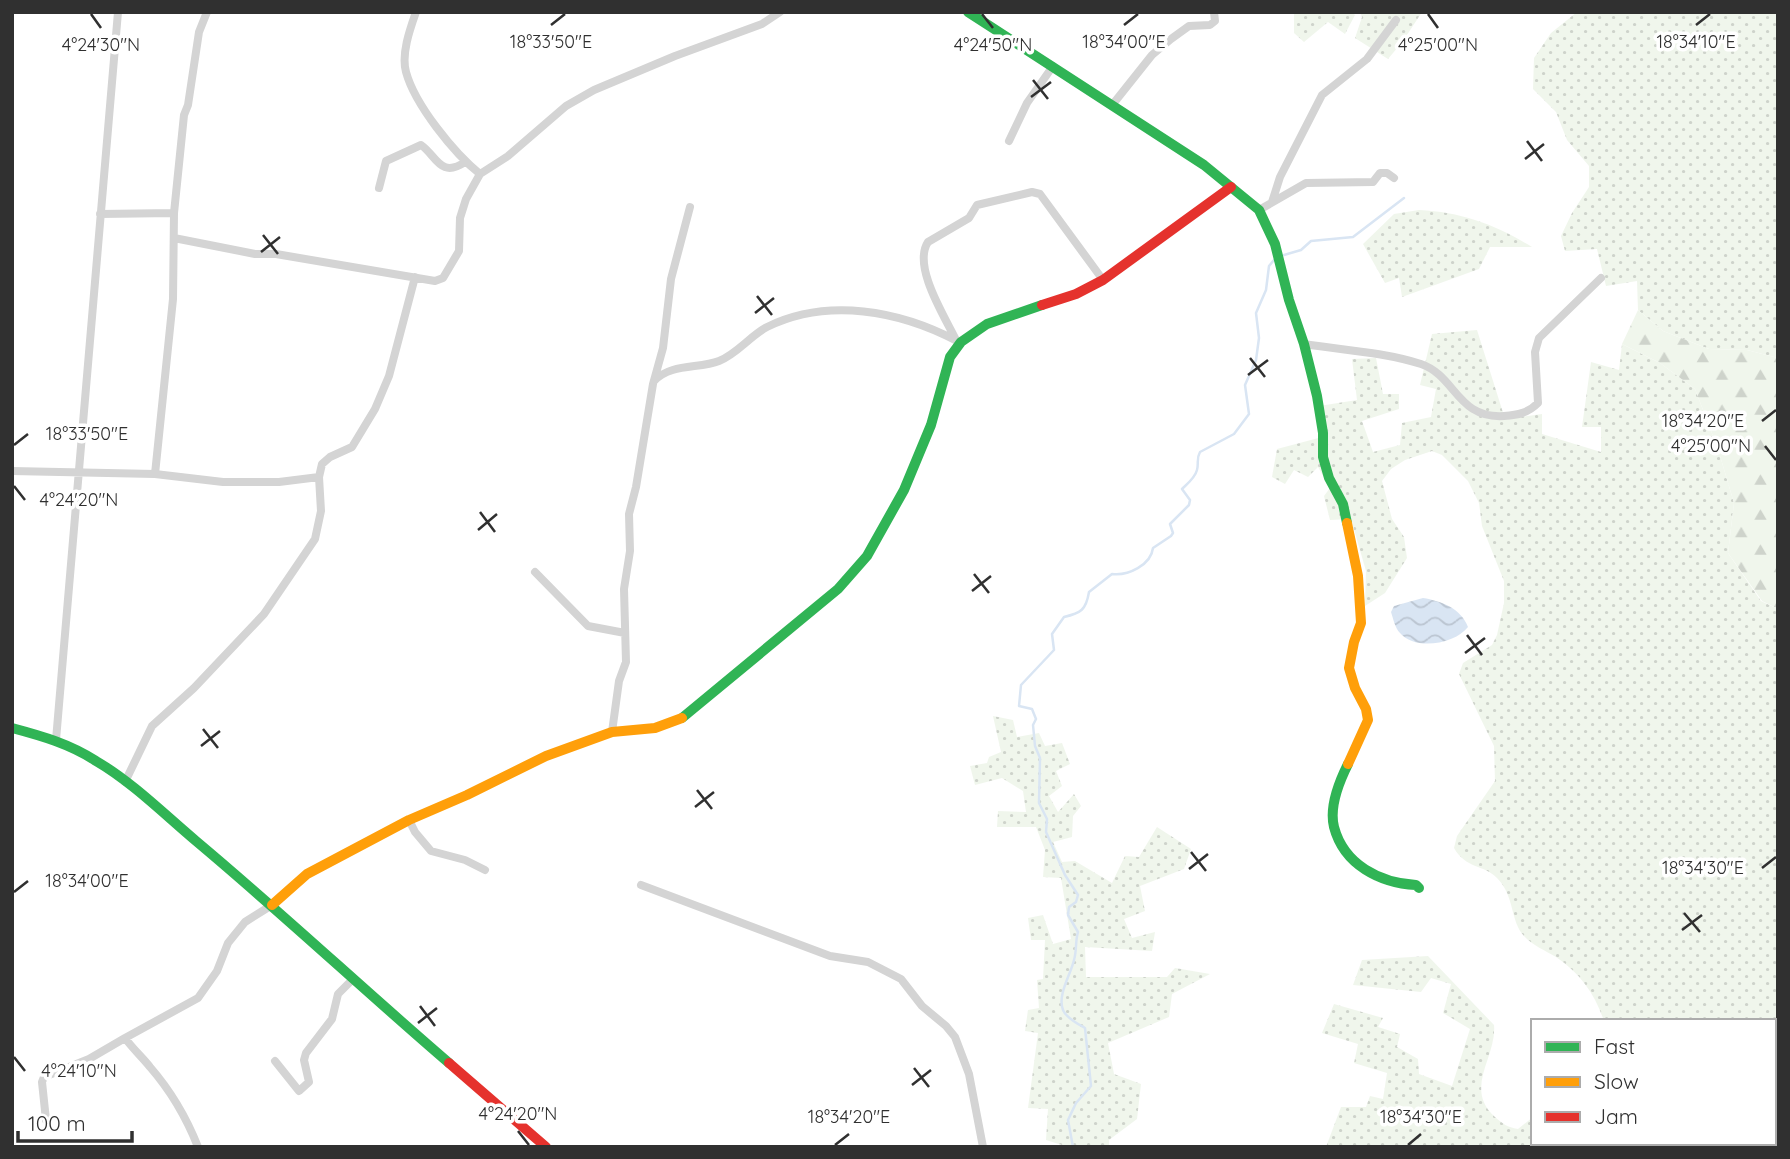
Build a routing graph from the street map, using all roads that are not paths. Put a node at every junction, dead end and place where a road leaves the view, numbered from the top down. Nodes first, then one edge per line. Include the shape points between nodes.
1 (118, 12) edge
2 (207, 12) edge
3 (416, 12) edge
4 (780, 12) edge
5 (968, 12) edge
6 (1213, 12) edge
7 (1396, 20) dead end
8 (1053, 66) junction
9 (1113, 104) junction
10 (1009, 141) dead end
11 (464, 162) junction
12 (480, 174) junction
13 (1394, 178) dead end
14 (1231, 187) junction
15 (379, 188) dead end
16 (1272, 202) junction
17 (690, 207) dead end
18 (1259, 209) junction
19 (174, 213) junction
20 (100, 214) junction
21 (174, 238) junction
22 (415, 277) junction
23 (1601, 278) dead end
24 (1103, 280) junction
25 (959, 341) junction
26 (1304, 344) junction
27 (653, 384) junction
28 (12, 471) edge
29 (80, 471) junction
30 (155, 474) junction
31 (318, 477) junction
32 (536, 572) dead end
33 (625, 633) junction
34 (12, 728) edge
35 (612, 733) junction
36 (56, 740) junction
37 (125, 782) junction
38 (409, 820) junction
39 (485, 870) dead end
40 (641, 885) dead end
41 (1419, 888) dead end
42 (272, 905) junction
43 (352, 980) junction
44 (125, 1038) junction
45 (275, 1061) dead end
46 (46, 1121) dead end
47 (198, 1147) edge
48 (546, 1147) edge
49 (983, 1147) edge

1 - 20 street
2 - 19 street via 184,115
3 - 11 street via 405,70 428,113
4 - 12 street via 762,24 594,90 566,106
5 - 8 street
6 - 9 street via 1215,21 1210,25 1189,26 1152,55
7 - 16 street via 1367,60 1322,95
8 - 9 street
8 - 10 street via 1027,103
9 - 14 street
11 - 12 street
11 - 15 street via 443,167 421,145 386,161
12 - 22 street via 466,199 459,251 450,268 435,281
13 - 16 street via 1380,173 1373,182 1306,183
14 - 18 street
14 - 24 street
16 - 18 street
17 - 27 street via 671,279 663,348
18 - 26 street via 1275,244
19 - 20 street
19 - 21 street
20 - 29 street
21 - 22 street
21 - 30 street via 173,299
22 - 31 street via 389,376 375,409 358,440 322,464
23 - 26 street via 1539,338 1535,352 1538,403 1520,415 1476,412 1423,365
24 - 25 street via 988,324
24 - 25 street via 1040,194 977,205 969,218 924,248 923,269
25 - 27 street via 884,314 809,313 752,335 718,362 672,370
25 - 35 street via 904,490 858,569 685,717 655,728
26 - 41 street via 1317,396 1323,457 1343,504 1362,606 1349,668 1368,720 1342,776 1334,826 1346,853 1364,870
27 - 33 street via 629,514
28 - 29 street
29 - 30 street
29 - 36 street
30 - 31 street via 223,482
31 - 37 street via 321,511 315,539 264,614 152,726
32 - 33 street via 587,626
33 - 35 street via 626,662
34 - 36 street
35 - 38 street via 546,756
36 - 37 street
37 - 42 street
38 - 39 street via 431,851
38 - 42 street via 307,874
40 - 49 street via 830,956 868,962 901,979 954,1037 969,1074
42 - 43 street
42 - 44 street via 245,922 228,943 217,971 198,998
43 - 45 street via 338,994 332,1019 306,1053 307,1085 299,1091
43 - 48 street
44 - 46 street via 44,1077
44 - 47 street via 152,1069 191,1128

